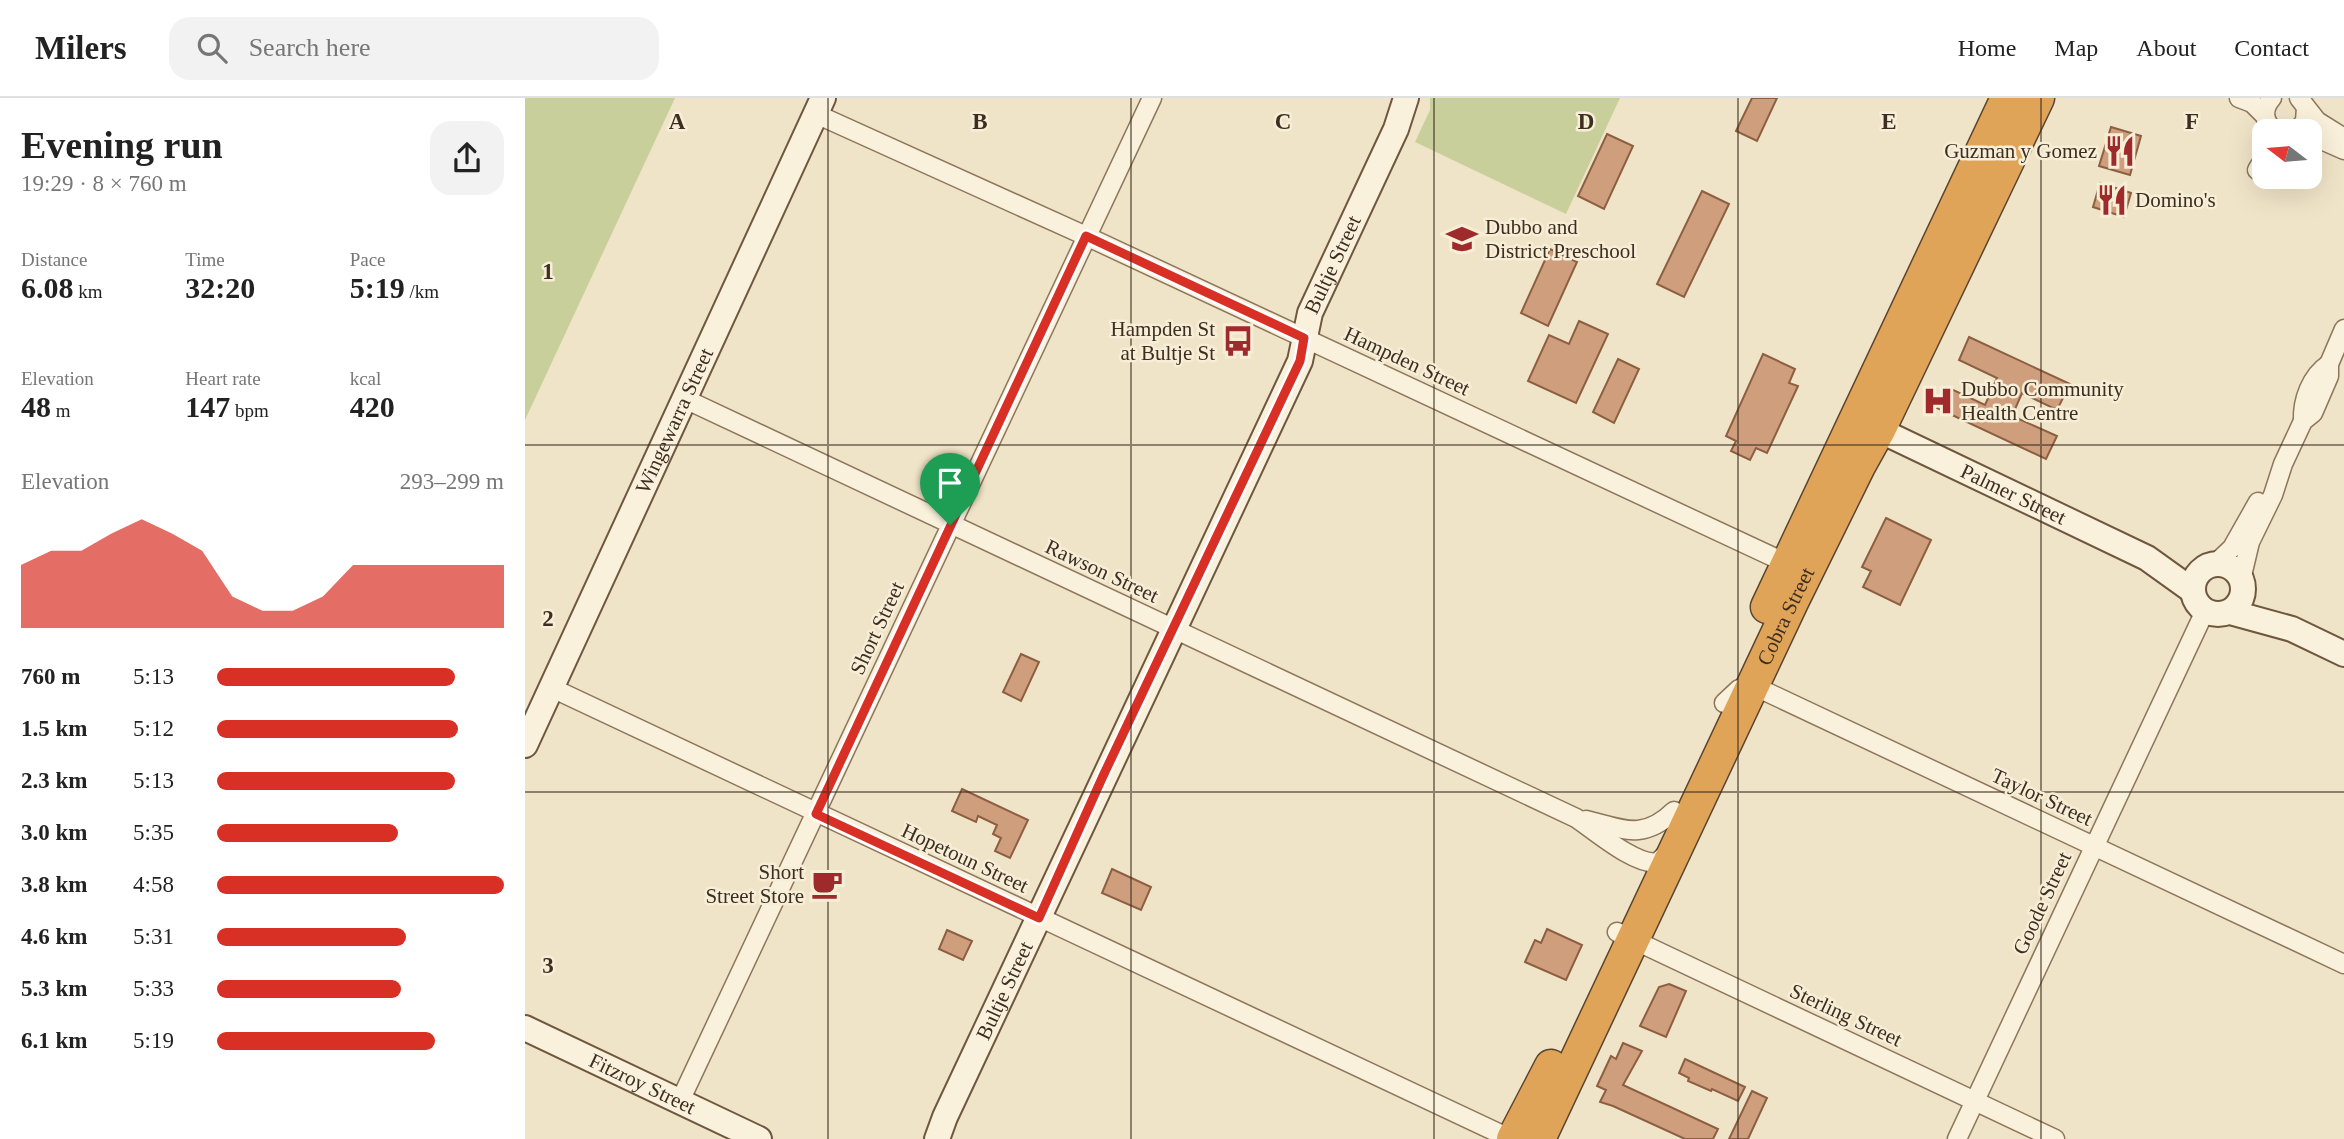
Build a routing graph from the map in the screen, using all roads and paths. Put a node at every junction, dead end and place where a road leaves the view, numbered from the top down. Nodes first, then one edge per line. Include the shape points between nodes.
1 (1152, 98) edge
2 (1406, 98) edge
3 (2007, 98) edge
4 (2038, 98) edge
5 (2239, 98) edge
6 (2272, 98) edge
7 (2303, 103) edge
8 (820, 106) edge
9 (2266, 119) edge
10 (2268, 119) edge
11 (2344, 138) edge
12 (2322, 140) edge
13 (2344, 150) edge
14 (1086, 236) junction
15 (2344, 329) edge
16 (1304, 338) junction
17 (685, 399) junction
18 (1879, 430) junction
19 (2283, 464) junction
20 (1845, 469) junction
21 (950, 525) junction
22 (1786, 563) junction
23 (2242, 583) junction
24 (2209, 590) junction
25 (1792, 602) junction
26 (1173, 629) junction
27 (2292, 629) junction
28 (2344, 654) edge
29 (1753, 686) junction
30 (552, 688) junction
31 (1724, 703) junction
32 (525, 745) edge
33 (1684, 809) junction
34 (816, 814) junction
35 (1576, 818) junction
36 (2094, 846) junction
37 (1648, 863) junction
38 (1039, 918) junction
39 (1626, 936) junction
40 (2344, 964) edge
41 (525, 1028) edge
42 (680, 1101) junction
43 (1975, 1101) junction
44 (941, 1128) edge
45 (759, 1139) edge
46 (928, 1139) edge
47 (1512, 1139) edge
48 (1539, 1139) edge
49 (1957, 1139) edge
50 (2055, 1139) edge

1 - 14 street, Short Street
2 - 16 street, Bultje Street via 1396,129 1310,313
3 - 20 highway, Cobra Street
4 - 18 highway
5 - 9 street via 2252,103
6 - 10 street via 2265,109
7 - 11 street via 2316,121
8 - 14 street, Hampden Street
8 - 17 street, Wingewarra Street
12 - 13 street
14 - 16 street, Hampden Street
14 - 21 street, Short Street
15 - 19 street via 2313,413 2303,421
16 - 22 street, Hampden Street
16 - 26 street, Bultje Street via 1300,361
17 - 21 street, Rawson Street
17 - 30 street, Wingewarra Street
18 - 20 highway via 1854,438
18 - 24 street, Palmer Street
19 - 23 street via 2251,542
19 - 24 street, Goode Street via 2224,556
20 - 22 highway, Cobra Street
20 - 25 highway, Cobra Street
21 - 26 street, Rawson Street
21 - 34 street, Short Street
22 - 25 highway via 1795,582
22 - 31 highway, Cobra Street
23 - 24 street via 2241,600
23 - 24 street, Palmer Street via 2226,565
23 - 27 street, Palmer Street
24 - 27 street, Palmer Street
24 - 36 street, Goode Street
25 - 29 highway, Cobra Street
26 - 35 street, Rawson Street
26 - 38 street, Bultje Street
27 - 28 street, Palmer Street
29 - 31 street via 1739,689
29 - 33 highway, Cobra Street
29 - 36 street, Taylor Street
30 - 32 street, Wingewarra Street
30 - 34 street, Hopetoun Street
31 - 33 highway, Cobra Street
33 - 35 street, Rawson Street via 1645,830
33 - 37 highway, Cobra Street
33 - 39 highway, Cobra Street
34 - 38 street, Hopetoun Street
34 - 42 street, Short Street
35 - 37 street, Rawson Street
36 - 40 street, Taylor Street
36 - 43 street, Goode Street
37 - 39 highway, Cobra Street
38 - 44 street, Bultje Street
38 - 47 street, Hopetoun Street
39 - 43 street, Sterling Street
39 - 47 highway, Cobra Street
39 - 48 highway, Cobra Street
41 - 42 street, Fitzroy Street
42 - 45 street, Fitzroy Street
43 - 49 street, Goode Street
43 - 50 street, Sterling Street
44 - 46 street, Bultje Street

